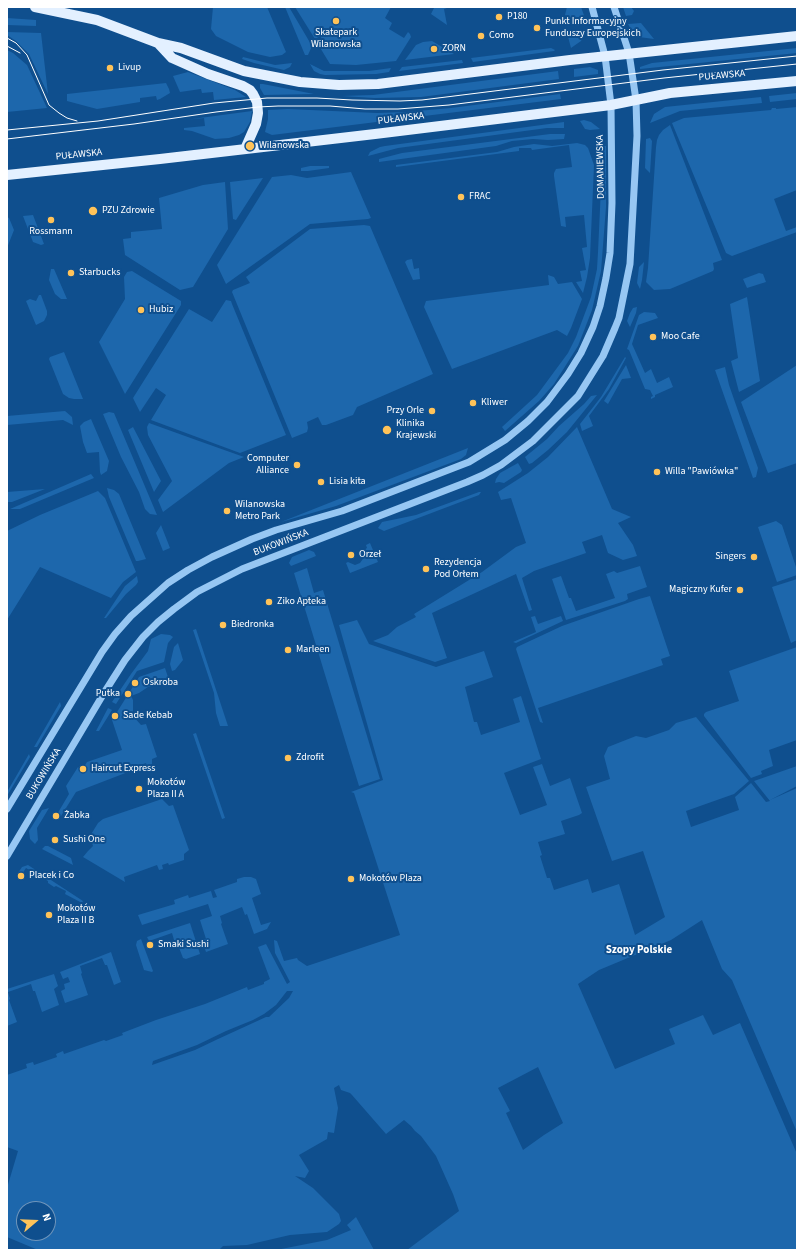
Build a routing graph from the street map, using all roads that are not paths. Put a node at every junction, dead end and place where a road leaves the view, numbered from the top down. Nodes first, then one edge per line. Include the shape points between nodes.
1 (35, 7) edge
2 (592, 7) edge
3 (614, 7) edge
4 (797, 36) edge
5 (158, 43) junction
6 (629, 53) junction
7 (605, 56) junction
8 (797, 81) edge
9 (636, 100) junction
10 (611, 105) junction
11 (245, 149) junction
12 (7, 175) edge
13 (593, 327) joint
14 (7, 809) edge
15 (7, 856) edge

1 - 5 main road via 97,20
2 - 7 street, DOMANIEWSKA
3 - 6 street
4 - 6 main road
5 - 7 main road via 181,48 251,72 300,82 339,85 378,84
5 - 11 main road via 172,58 250,90 258,113
6 - 7 main road
6 - 9 street
7 - 10 street, DOMANIEWSKA
8 - 9 main road, PUŁAWSKA via 670,93
9 - 10 main road, PUŁAWSKA
9 - 15 street, BUKOWIŃSKA via 637,136 630,264 619,318 603,356 578,396 533,441 501,465 467,482 224,577 197,592 158,622 113,679
10 - 11 main road, PUŁAWSKA
10 - 13 street, DOMANIEWSKA via 610,253 600,306
11 - 12 main road, PUŁAWSKA
13 - 14 street, BUKOWIŃSKA via 582,353 555,392 528,421 488,452 459,466 342,511 276,530 228,549 188,570 154,595 131,616 102,652

